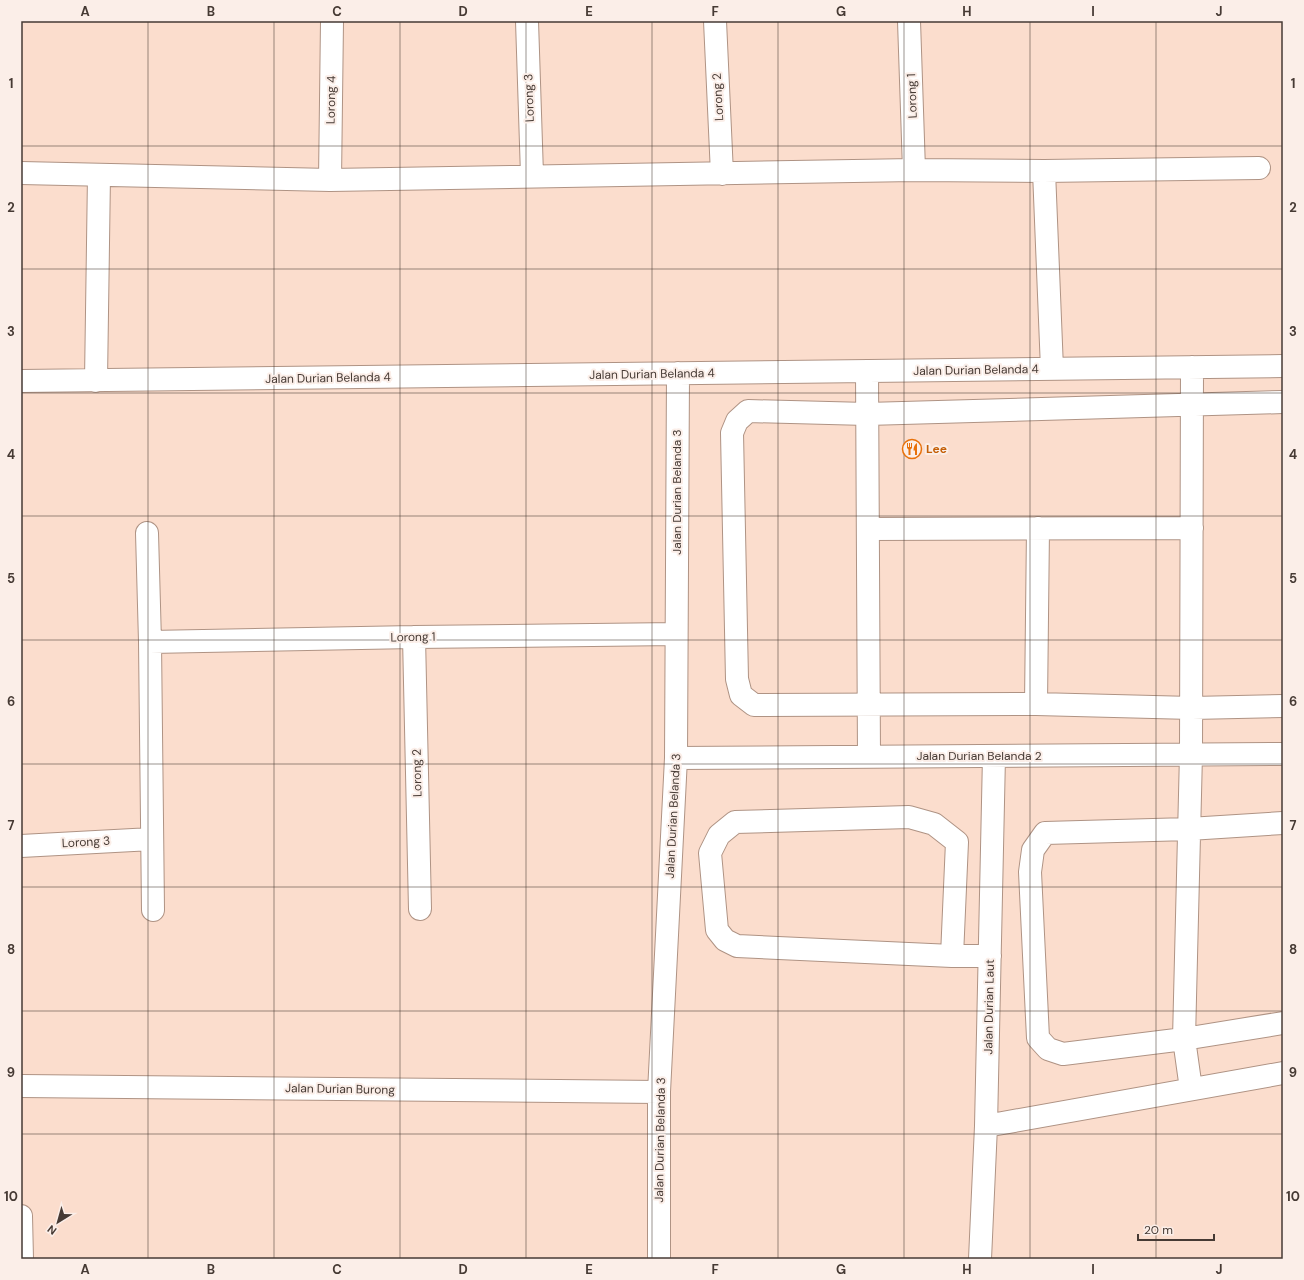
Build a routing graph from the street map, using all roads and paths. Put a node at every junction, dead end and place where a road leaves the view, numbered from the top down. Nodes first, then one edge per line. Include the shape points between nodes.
1 (332, 21) edge
2 (527, 21) edge
3 (714, 21) edge
4 (909, 21) edge
5 (1260, 168) dead end
6 (914, 170) junction
7 (1044, 171) junction
8 (21, 173) edge
9 (722, 174) junction
10 (99, 175) junction
11 (532, 175) junction
12 (330, 180) junction
13 (1283, 366) edge
14 (1192, 367) junction
15 (1052, 369) junction
16 (867, 371) junction
17 (678, 373) junction
18 (96, 381) junction
19 (21, 382) edge
20 (1283, 402) edge
21 (1192, 405) junction
22 (867, 414) junction
23 (1038, 528) junction
24 (1192, 528) junction
25 (868, 529) junction
26 (146, 532) dead end
27 (676, 634) junction
28 (414, 637) junction
29 (150, 642) junction
30 (1036, 704) junction
31 (869, 705) junction
32 (1283, 706) edge
33 (1192, 708) junction
34 (1191, 754) junction
35 (1283, 754) edge
36 (869, 756) junction
37 (994, 756) junction
38 (676, 758) junction
39 (1283, 823) edge
40 (1189, 829) junction
41 (152, 839) junction
42 (21, 846) edge
43 (420, 909) dead end
44 (153, 910) dead end
45 (952, 956) junction
46 (990, 956) junction
47 (1283, 1023) edge
48 (1184, 1039) junction
49 (1283, 1073) edge
50 (21, 1086) edge
51 (1191, 1089) junction
52 (659, 1092) junction
53 (986, 1126) junction
54 (21, 1216) edge
55 (22, 1259) edge
56 (659, 1259) edge
57 (980, 1259) edge

1 - 12 street, Lorong 4
2 - 11 street, Lorong 3
3 - 9 street, Lorong 2
4 - 6 street, Lorong 1
5 - 7 street
6 - 7 street
6 - 9 street
7 - 15 street
8 - 10 street
9 - 11 street
10 - 12 street
10 - 18 street
11 - 12 street
13 - 14 street, Jalan Durian Belanda 4
14 - 15 street, Jalan Durian Belanda 4
14 - 21 street
15 - 16 street, Jalan Durian Belanda 4
16 - 17 street, Jalan Durian Belanda 4
16 - 22 street
17 - 18 street, Jalan Durian Belanda 4
17 - 27 street, Jalan Durian Belanda 3
18 - 19 street, Jalan Durian Belanda 4
20 - 21 street
21 - 22 street
21 - 24 street
22 - 25 street
22 - 31 street via 748,410 737,421 732,433 737,679 741,695 754,705
23 - 24 street
23 - 25 street
23 - 30 street
24 - 33 street
25 - 31 street
26 - 29 street
27 - 28 street, Lorong 1
27 - 38 street, Jalan Durian Belanda 3
28 - 29 street, Lorong 1
28 - 43 street, Lorong 2
29 - 41 street
30 - 31 street
30 - 33 street
31 - 36 street
32 - 33 street
33 - 34 street
34 - 35 street, Jalan Durian Belanda 2
34 - 37 street, Jalan Durian Belanda 2
34 - 40 street
36 - 37 street, Jalan Durian Belanda 2
36 - 38 street, Jalan Durian Belanda 2
37 - 46 street, Jalan Durian Laut
38 - 52 street, Jalan Durian Belanda 3
39 - 40 street
40 - 48 street
40 - 48 street via 1045,833 1033,850 1030,872 1038,1038 1048,1049 1063,1054
41 - 42 street, Lorong 3
41 - 44 street
45 - 45 street via 957,842 934,824 909,818 735,822 719,835 710,853 718,930 726,940 737,946
45 - 46 street
46 - 53 street, Jalan Durian Laut
47 - 48 street
48 - 51 street
49 - 51 street
50 - 52 street, Jalan Durian Burong
51 - 53 street
52 - 56 street, Jalan Durian Belanda 3
53 - 57 street, Jalan Durian Laut
54 - 55 street

